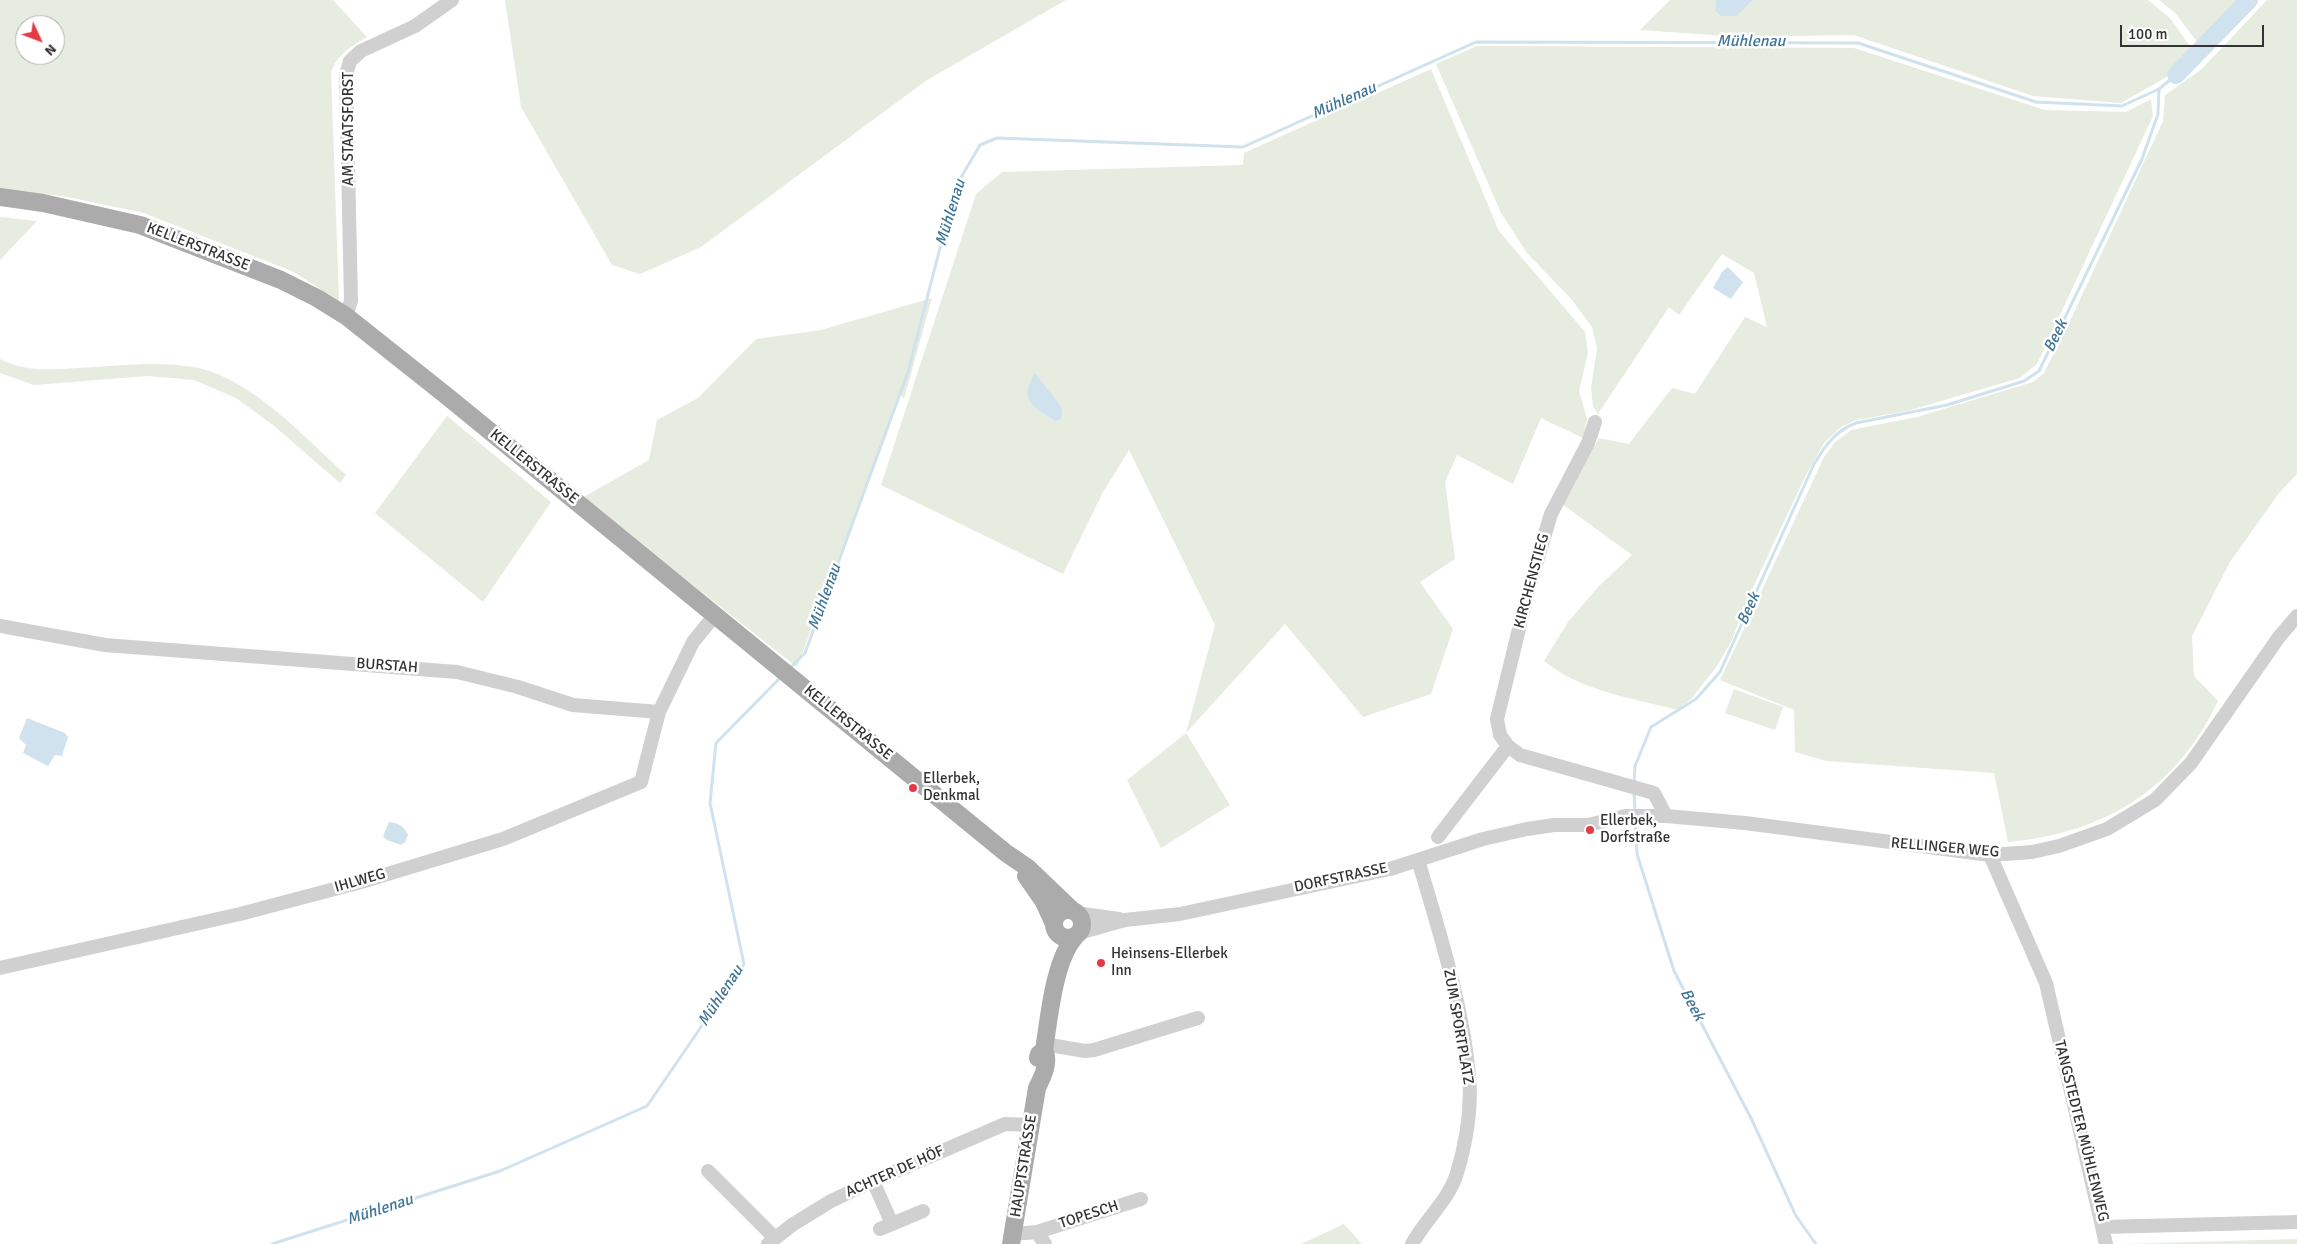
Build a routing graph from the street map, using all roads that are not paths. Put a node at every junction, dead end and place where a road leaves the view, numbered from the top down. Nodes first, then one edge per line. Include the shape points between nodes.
1 (452, 0) edge
2 (0, 198) edge
3 (346, 316) junction
4 (1595, 422) dead end
5 (715, 615) junction
6 (2297, 616) edge
7 (0, 626) edge
8 (658, 712) junction
9 (1508, 746) junction
10 (1643, 816) joint
11 (1666, 816) junction
12 (1438, 837) dead end
13 (1006, 853) junction
14 (1990, 855) junction
15 (1418, 860) junction
16 (1074, 912) junction
17 (1125, 920) junction
18 (1055, 927) junction
19 (1077, 935) junction
20 (0, 968) edge
21 (1051, 1004) junction
22 (1198, 1018) dead end
23 (1044, 1047) junction
24 (1031, 1125) junction
25 (708, 1171) dead end
26 (873, 1181) junction
27 (1142, 1199) dead end
28 (923, 1211) dead end
29 (2297, 1222) edge
30 (2102, 1228) junction
31 (1037, 1232) junction
32 (1012, 1239) edge
33 (772, 1241) edge
34 (1045, 1244) edge
35 (1412, 1244) edge
36 (2106, 1244) edge

1 - 3 street, AM STAATSFORST via 415,26 361,51 350,61 346,75 351,301
2 - 3 main road, KELLERSTRASSE via 43,203 140,225 281,280
3 - 5 main road, KELLERSTRASSE
4 - 9 street, KIRCHENSTIEG via 1588,443 1551,514 1528,588 1497,719 1500,735
5 - 8 street via 693,642
5 - 13 main road, KELLERSTRASSE
6 - 14 street, RELLINGER WEG via 2191,763 2155,800 2107,829 2059,846
7 - 8 street, BURSTAH via 105,645 457,672 573,705
8 - 20 street, IHLWEG via 641,782 504,839 240,914
9 - 11 street via 1520,755 1654,793
9 - 12 street
10 - 11 street, RELLINGER WEG
10 - 15 street, DORFSTRASSE via 1610,818 1588,825 1554,825 1483,839
11 - 14 street, RELLINGER WEG
13 - 16 main road, KELLERSTRASSE via 1028,868
13 - 18 main road, KELLERSTRASSE via 1033,884
14 - 30 street, TANGSTEDTER MÜHLENWEG via 2046,983
15 - 17 street, DORFSTRASSE via 1390,869 1180,914
15 - 35 street, ZUM SPORTPLATZ via 1450,975 1469,1075 1469,1100 1456,1175
16 - 17 street, DORFSTRASSE
16 - 18 main road via 1060,913
16 - 19 main road via 1081,920
17 - 19 street, DORFSTRASSE
18 - 19 main road via 1062,937
18 - 21 main road, HAUPTSTRASSE
19 - 21 main road, HAUPTSTRASSE via 1064,952
21 - 23 main road, HAUPTSTRASSE
22 - 23 street via 1094,1050
23 - 24 main road, HAUPTSTRASSE via 1037,1064
24 - 26 street, ACHTER DE HÖF via 1005,1124
24 - 32 main road, HAUPTSTRASSE
25 - 33 street
26 - 28 street via 886,1227
26 - 33 street, ACHTER DE HÖF via 831,1201
27 - 31 street, TOPESCH
29 - 30 street, TANGSTEDTER MÜHLENWEG
30 - 36 street
31 - 32 street, TOPESCH
31 - 34 street, TOPESCH

